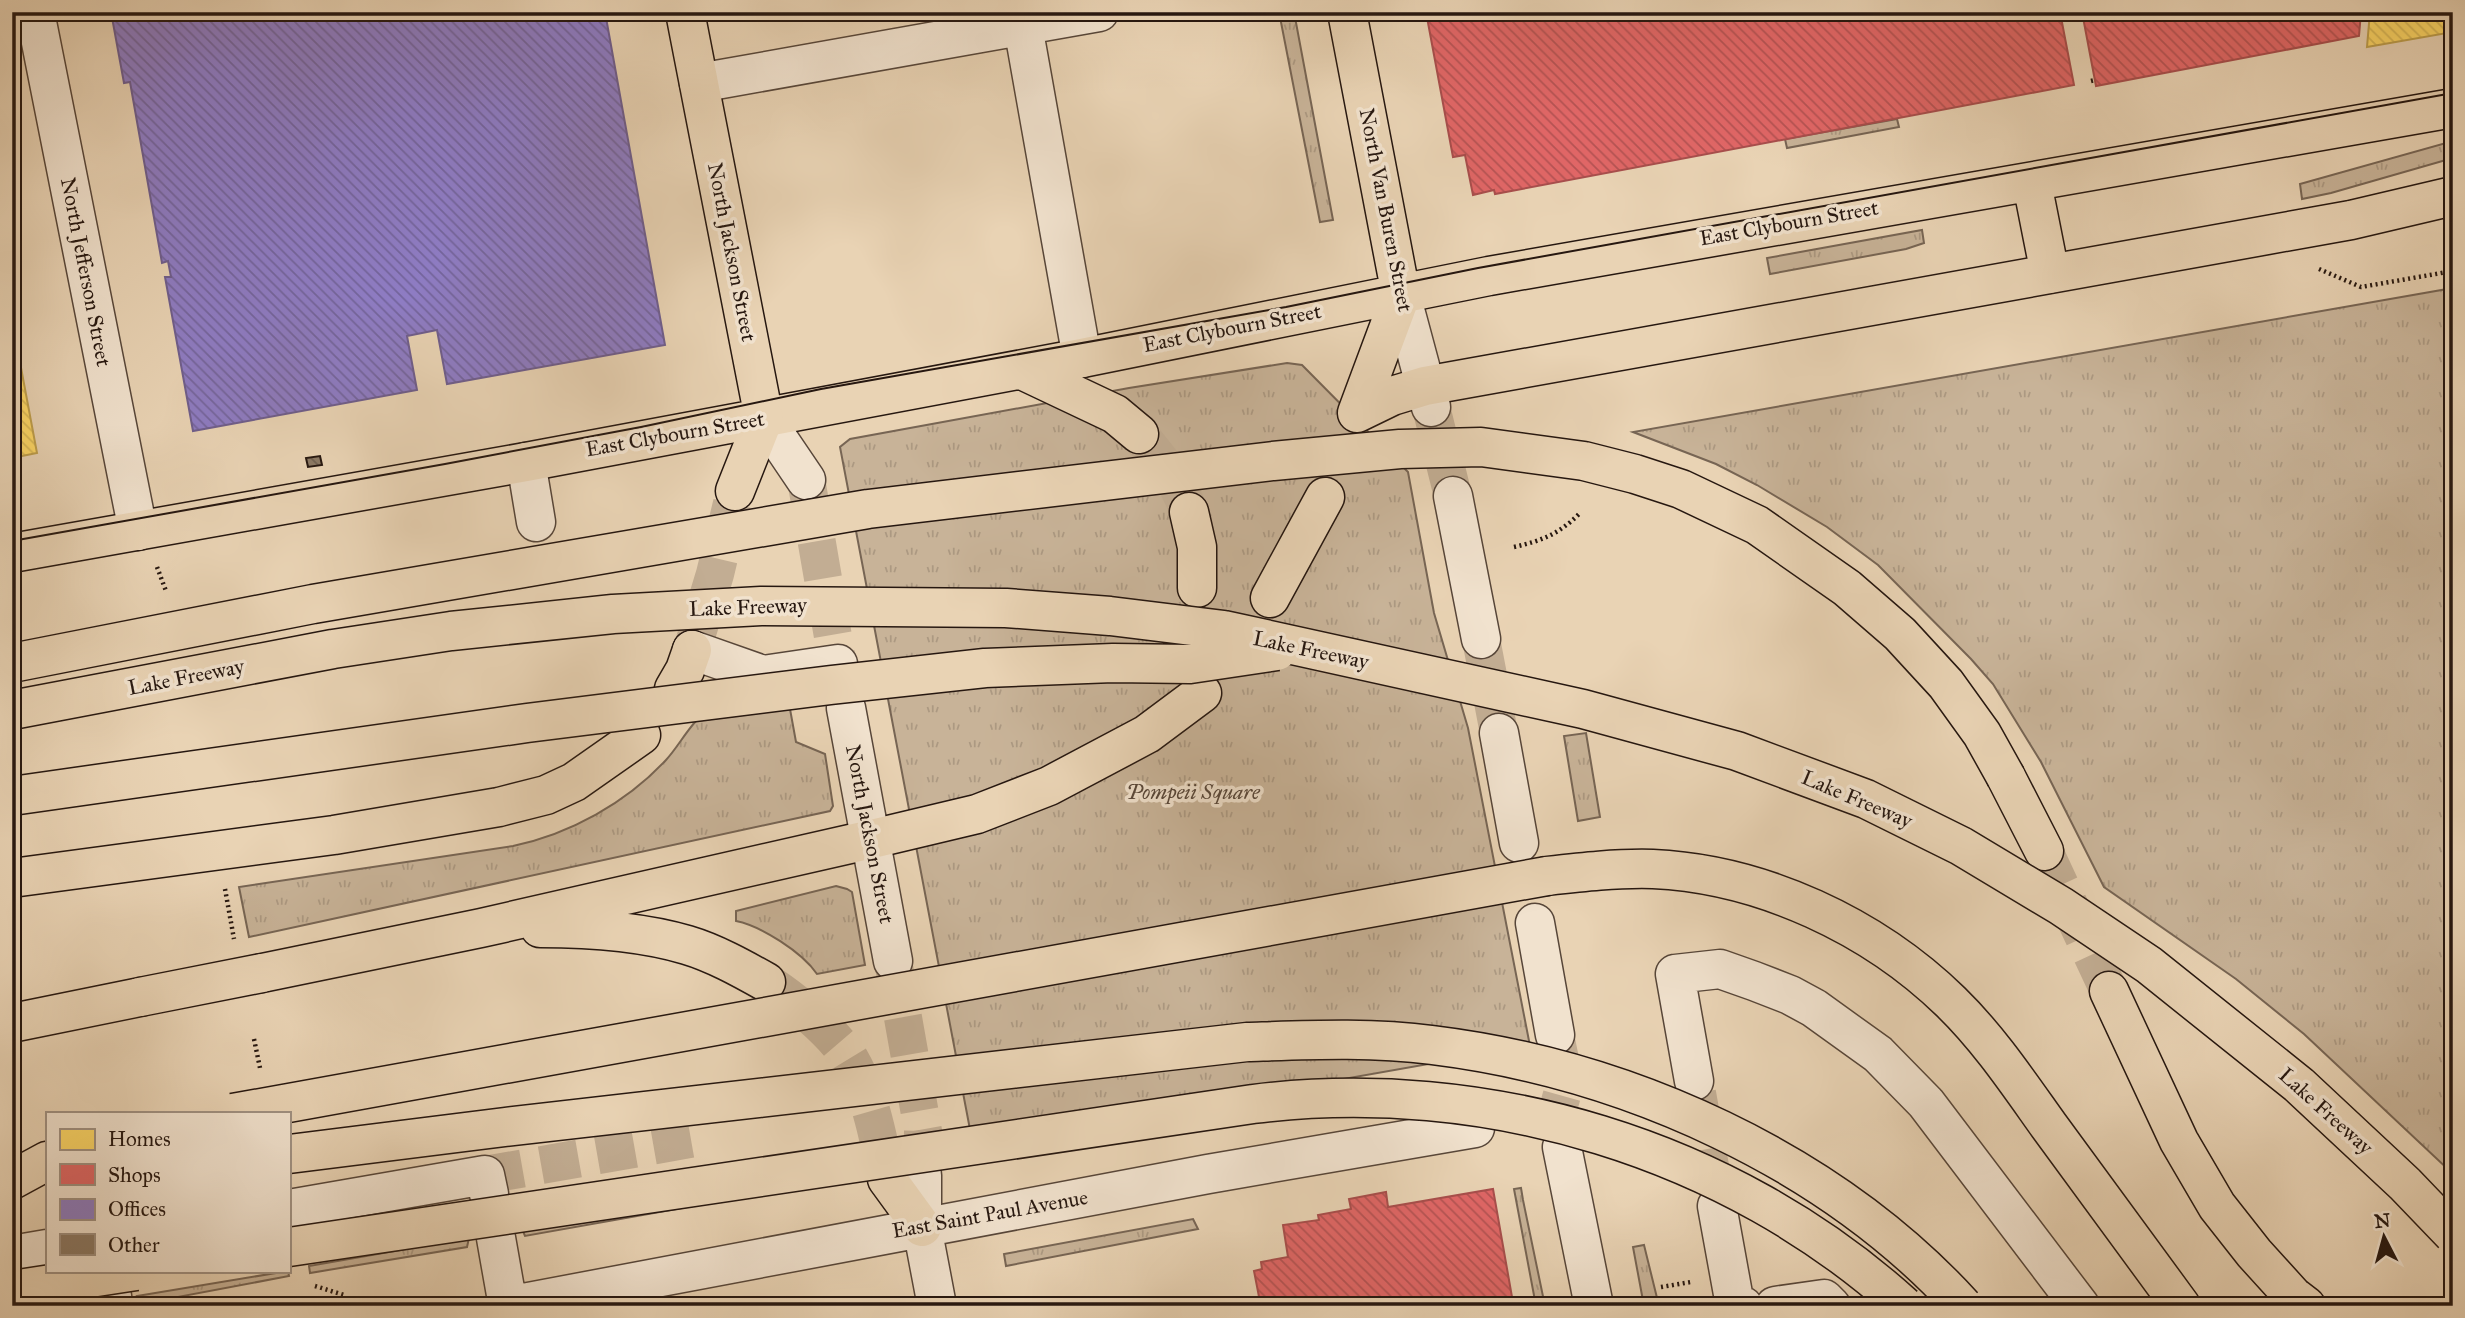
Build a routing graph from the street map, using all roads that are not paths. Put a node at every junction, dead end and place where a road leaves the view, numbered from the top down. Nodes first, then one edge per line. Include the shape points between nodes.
1 (35, 12) edge
2 (685, 12) edge
3 (1099, 12) edge
4 (1347, 12) edge
5 (1023, 26) junction
6 (699, 83) junction
7 (2453, 108) edge
8 (2032, 183) junction
9 (2453, 197) edge
10 (2050, 274) junction
11 (1401, 295) junction
12 (1082, 359) junction
13 (1022, 370) junction
14 (1428, 396) junction
15 (764, 418) junction
16 (1139, 434) tunnel mouth
17 (526, 462) junction
18 (806, 480) tunnel mouth
19 (735, 491) tunnel mouth
20 (1453, 496) tunnel mouth
21 (1325, 497) dead end
22 (1189, 512) tunnel mouth
23 (536, 522) dead end
24 (138, 531) junction
25 (12, 553) edge
26 (1197, 588) dead end
27 (1270, 598) dead end
28 (1482, 639) tunnel mouth
29 (1300, 648) junction
30 (692, 650) joint
31 (12, 663) edge
32 (838, 664) dead end
33 (674, 689) dead end
34 (1189, 692) dead end
35 (846, 708) tunnel mouth
36 (12, 710) edge
37 (1499, 733) tunnel mouth
38 (641, 735) dead end
39 (12, 796) edge
40 (872, 839) junction
41 (1520, 843) dead end
42 (2044, 851) tunnel mouth
43 (14, 878) edge
44 (1535, 923) dead end
45 (481, 928) junction
46 (893, 961) tunnel mouth
47 (766, 982) tunnel mouth
48 (2109, 991) tunnel mouth
49 (12, 1023) edge
50 (1555, 1035) tunnel mouth
51 (1694, 1081) tunnel mouth
52 (239, 1112) edge
53 (1475, 1128) dead end
54 (1562, 1147) tunnel mouth
55 (290, 1154) edge
56 (46, 1162) edge
57 (905, 1177) tunnel mouth
58 (12, 1181) edge
59 (46, 1184) edge
60 (12, 1188) edge
61 (489, 1194) dead end
62 (1717, 1206) tunnel mouth
63 (290, 1209) edge
64 (922, 1227) junction
65 (2453, 1234) edge
66 (496, 1238) dead end
67 (290, 1247) edge
68 (46, 1249) edge
69 (12, 1255) edge
70 (12, 1290) edge
71 (120, 1291) edge
72 (507, 1306) edge
73 (937, 1306) edge
74 (1594, 1306) edge
75 (1743, 1306) edge
76 (1775, 1306) edge
77 (1831, 1306) edge
78 (1904, 1306) edge
79 (1963, 1306) edge
80 (2080, 1306) edge
81 (2181, 1306) edge
82 (2306, 1306) edge

1 - 24 street, North Jefferson Street
2 - 6 main road, North Jackson Street
3 - 5 street
4 - 11 main road, North Van Buren Street
5 - 6 street
5 - 12 street
6 - 15 main road, North Jackson Street
7 - 8 main road, East Clybourn Street
8 - 10 main road
8 - 11 main road, East Clybourn Street via 1752,229
9 - 10 main road
10 - 14 main road
11 - 12 main road, East Clybourn Street
11 - 14 street, North Van Buren Street
11 - 14 main road via 1357,413 1392,396
12 - 13 main road, East Clybourn Street
13 - 15 main road, East Clybourn Street
13 - 16 main road via 1115,414
15 - 17 main road, East Clybourn Street
15 - 18 street, North Jackson Street
15 - 19 main road
17 - 23 street
17 - 24 main road, East Clybourn Street
20 - 28 street
21 - 27 main road
22 - 26 main road via 1197,547
24 - 25 main road, East Clybourn Street
29 - 36 main road, Lake Freeway, bridge via 1211,629 1006,608 837,605 688,609 438,633
29 - 39 main road, bridge via 1190,664 985,668 831,685
29 - 65 main road, Lake Freeway, bridge via 1583,709 1737,751 1866,799 1961,846 2149,965 2299,1085
30 - 32 street via 763,675
30 - 33 main road
31 - 42 main road, bridge via 313,604 869,509 1273,461 1481,447 1584,461 1681,489 1757,525 1847,587 1900,634 1946,684 1982,734
34 - 40 main road via 1147,734 1049,786 977,814
35 - 40 street, North Jackson Street
37 - 41 street
38 - 43 main road via 574,782 547,795 499,807 334,835
40 - 45 main road
40 - 46 street, North Jackson Street
44 - 50 street
45 - 47 main road via 624,933 673,942 713,955
45 - 49 main road, bridge
48 - 82 main road via 2179,1141 2217,1206 2254,1253
51 - 80 street via 1675,974 1720,969 1814,1008 1878,1054 1926,1103
52 - 81 main road, bridge via 1547,876 1654,869 1721,878 1811,907 1911,968 1951,1002 1988,1044
53 - 64 street, East Saint Paul Avenue
54 - 74 street
55 - 79 main road, bridge via 1247,1042 1318,1039 1430,1044 1580,1074 1690,1116 1786,1164 1882,1229
56 - 58 main road
57 - 64 main road
59 - 60 main road
61 - 63 street via 485,1175
62 - 75 street via 1735,1305
64 - 72 street, East Saint Paul Avenue
64 - 73 street
66 - 72 street
67 - 78 main road, bridge via 1253,1104 1388,1098 1541,1119 1671,1159 1789,1219 1835,1249
68 - 69 street
70 - 71 main road, bridge
76 - 77 street via 1824,1299

